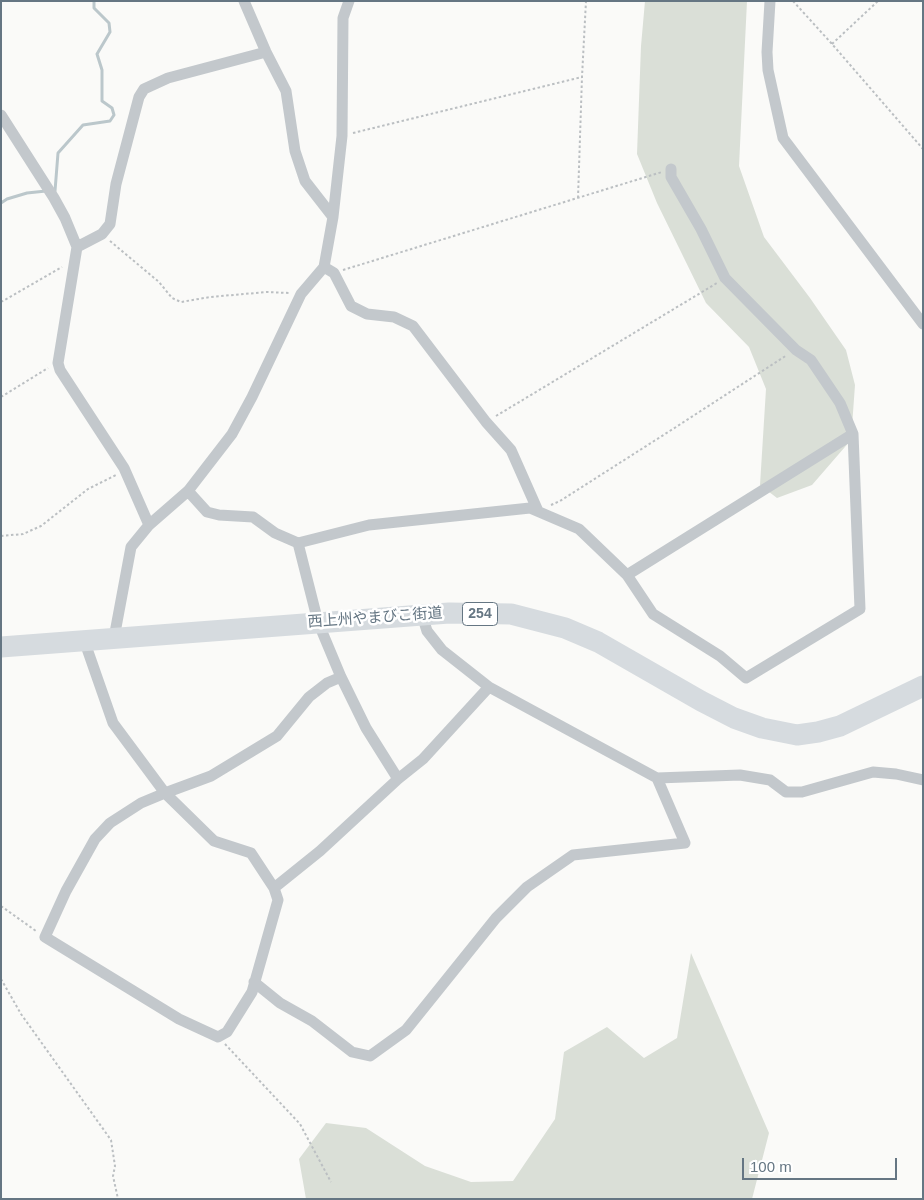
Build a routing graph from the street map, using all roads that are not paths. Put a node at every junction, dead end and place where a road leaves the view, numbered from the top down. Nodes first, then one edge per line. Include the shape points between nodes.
1 (244, 1) edge
2 (349, 1) edge
3 (770, 1) edge
4 (266, 52) junction
5 (1, 115) edge
6 (671, 169) road end
7 (333, 217) junction
8 (77, 247) junction
9 (329, 270) junction
10 (923, 324) edge
11 (853, 434) junction
12 (188, 491) junction
13 (538, 511) junction
14 (150, 526) junction
15 (298, 543) junction
16 (627, 575) junction
17 (422, 615) junction
18 (318, 622) junction
19 (114, 638) junction
20 (84, 640) junction
21 (1, 647) edge
22 (341, 677) junction
23 (923, 686) edge
24 (489, 687) junction
25 (398, 778) junction
26 (658, 778) junction
27 (923, 780) edge
28 (165, 793) junction
29 (274, 888) junction
30 (254, 982) junction

1 - 4 street
2 - 7 street via 343,18 342,136
3 - 10 street via 768,70 782,138
4 - 7 street via 286,91 295,151 305,181
4 - 8 street via 168,78 144,89 138,97 116,184 110,224 102,234
5 - 8 street via 54,198
6 - 11 street via 671,177 725,278 796,350 812,360 840,403
7 - 9 street
8 - 14 street via 58,363 125,471
9 - 12 street via 301,294 232,434
9 - 13 street via 351,306 367,314 394,317 413,326 511,450
11 - 16 street
11 - 16 street via 860,609 746,678 720,656 653,614
12 - 14 street
12 - 15 street via 207,512 253,516 276,534
13 - 15 street via 530,508 369,525
13 - 16 street via 579,529
14 - 19 street via 131,547
15 - 18 street
17 - 18 highway, 西上州やまびこ街道 / 254
17 - 23 highway, 西上州やまびこ街道 / 254 via 511,614 565,628 598,642 734,718 797,735 840,726
17 - 24 street via 427,631 442,650
18 - 19 highway, 西上州やまびこ街道 / 254
18 - 22 street
19 - 20 highway, 西上州やまびこ街道 / 254
20 - 21 highway, 西上州やまびこ街道 / 254
20 - 28 street via 113,723
22 - 25 street via 366,728
22 - 28 street via 309,697 277,736 211,776
24 - 25 street via 423,759
24 - 26 street
25 - 29 street via 320,851
26 - 27 street via 740,775 770,780 786,792 802,792 873,772
26 - 30 street via 685,843 573,855 527,887 502,912 406,1030 370,1056 352,1052
28 - 29 street via 214,841 251,853
28 - 30 street via 140,803 110,823 95,839 45,937 179,1019 218,1037 227,1032 252,992
29 - 30 street via 278,900

